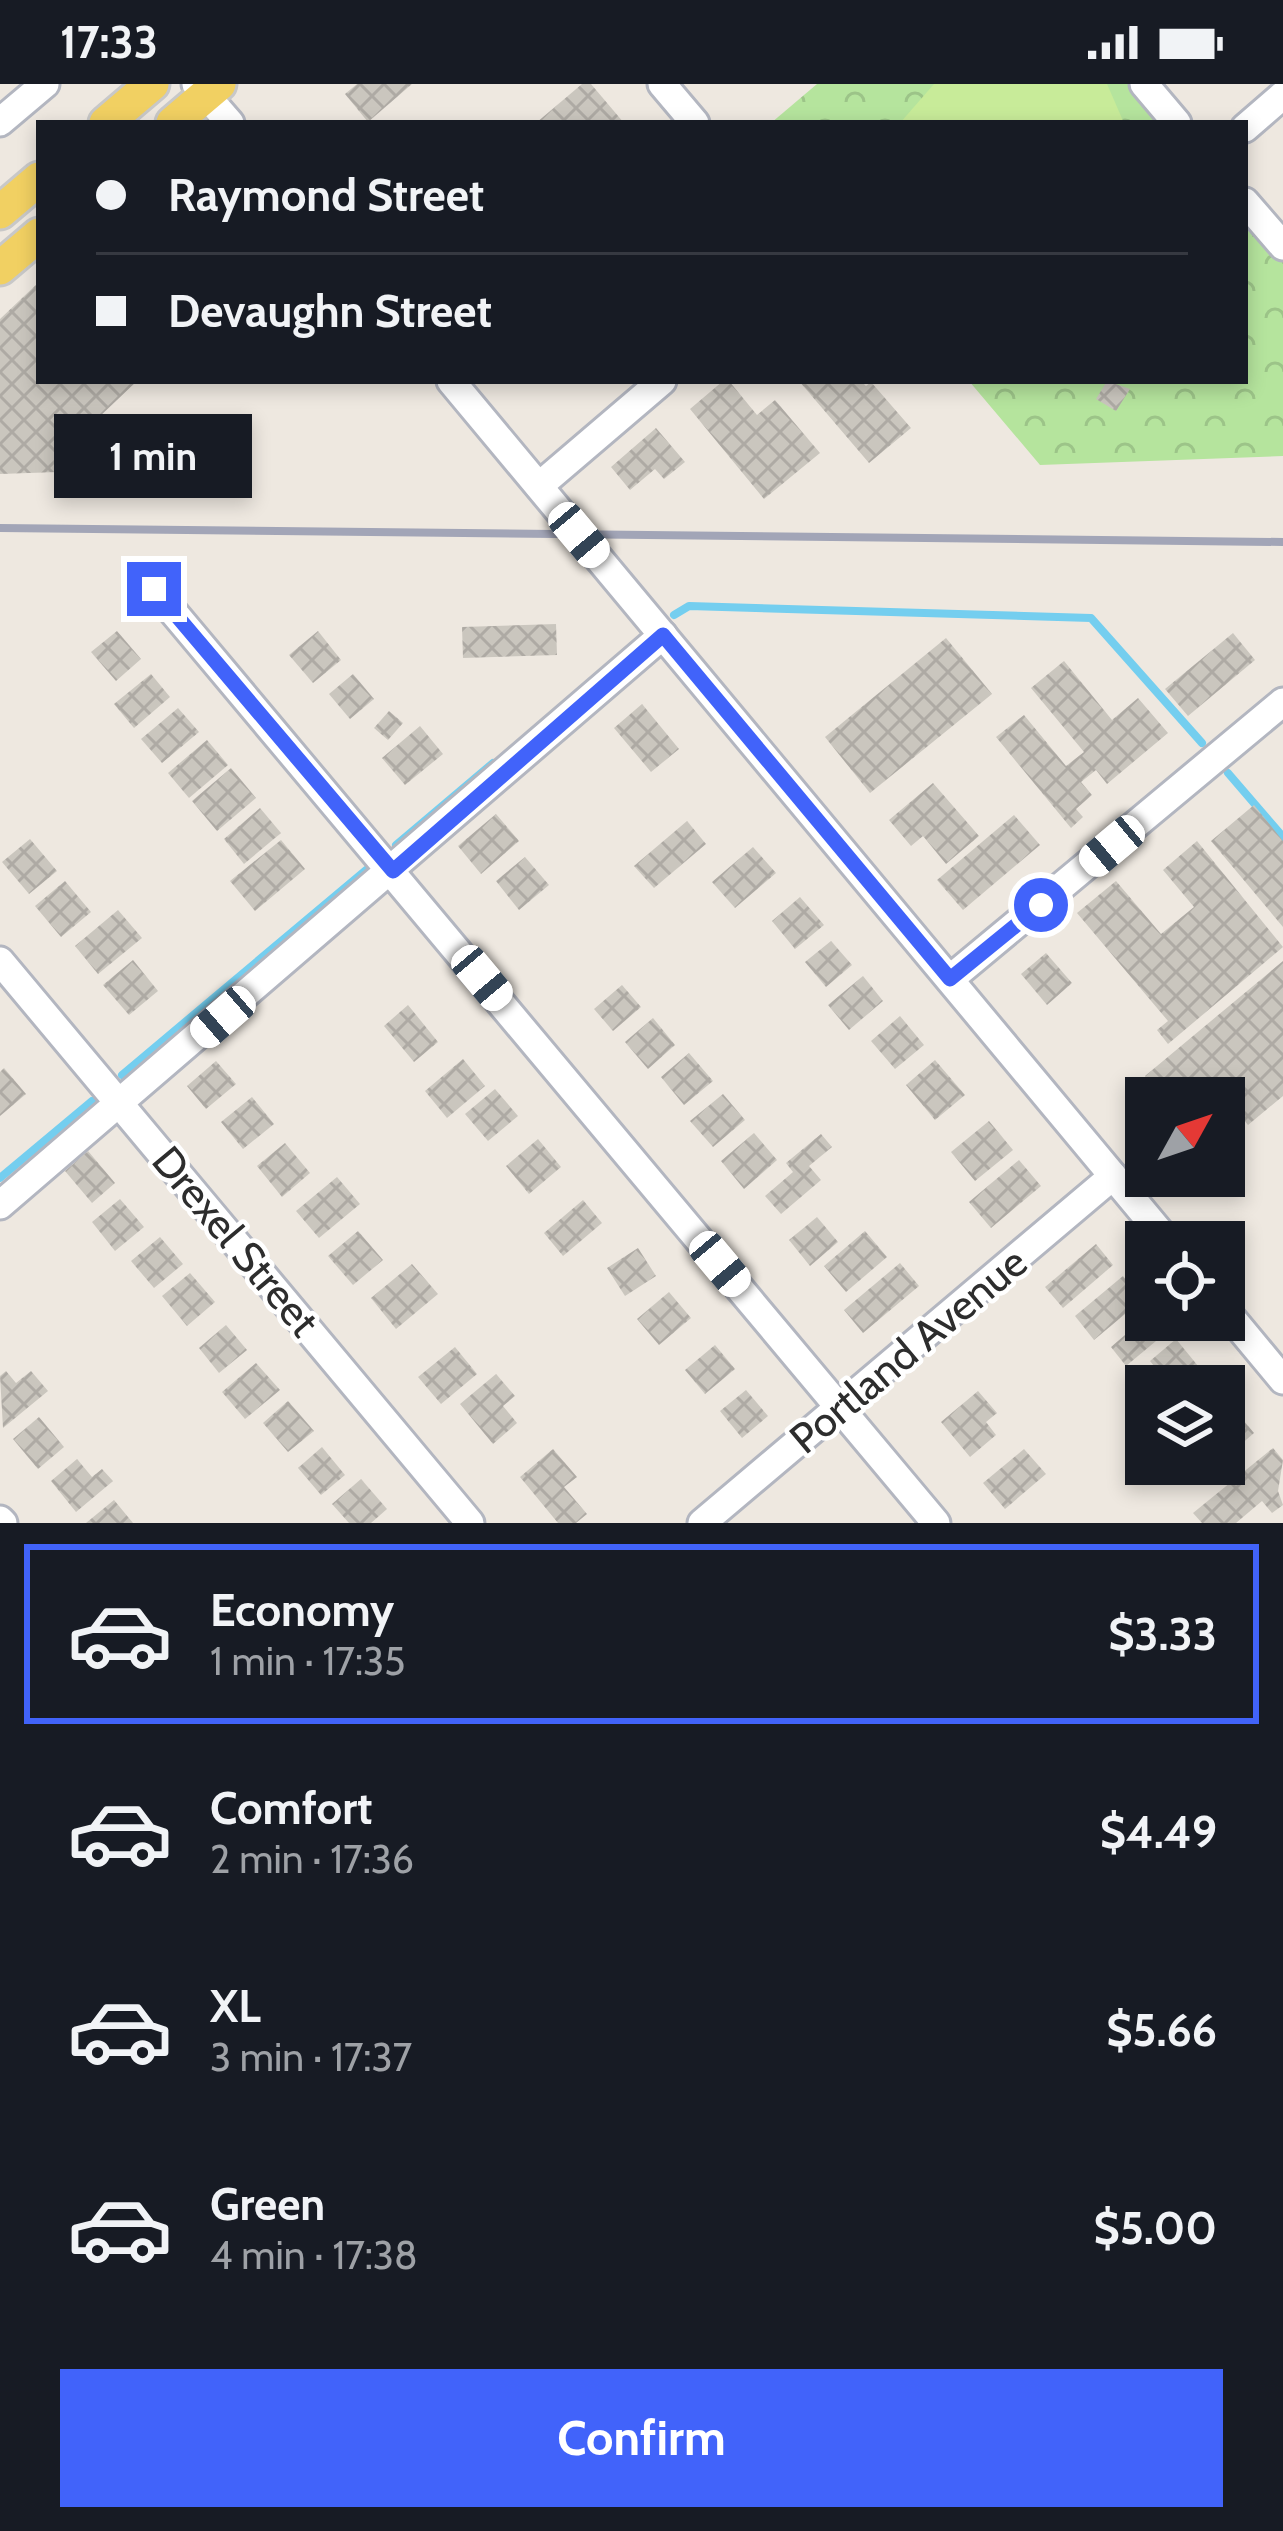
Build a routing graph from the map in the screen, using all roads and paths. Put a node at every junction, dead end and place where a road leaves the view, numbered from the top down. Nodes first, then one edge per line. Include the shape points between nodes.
1 (45, 84) edge
2 (152, 84) edge
3 (662, 84) edge
4 (1144, 84) edge
5 (207, 88) edge
6 (1283, 95) edge
7 (110, 120) edge
8 (176, 120) edge
9 (228, 120) edge
10 (692, 120) edge
11 (1174, 120) edge
12 (0, 122) edge
13 (1248, 125) edge
14 (36, 182) edge
15 (1248, 205) edge
16 (0, 212) edge
17 (36, 238) edge
18 (1283, 246) edge
19 (0, 268) edge
20 (454, 384) edge
21 (658, 384) edge
22 (539, 486) junction
23 (154, 589) dead end
24 (663, 635) junction
25 (1283, 702) edge
26 (393, 871) junction
27 (0, 961) edge
28 (950, 979) junction
29 (121, 1105) junction
30 (1113, 1176) junction
31 (0, 1205) edge
32 (1150, 1221) edge
33 (1245, 1334) edge
34 (1283, 1380) edge
35 (839, 1408) junction
36 (470, 1523) edge
37 (702, 1523) edge
38 (936, 1523) edge

1 - 12 street
2 - 7 main road
3 - 10 street
4 - 11 street
5 - 8 main road
5 - 9 street
6 - 13 street
14 - 16 main road
15 - 18 street
17 - 19 main road
20 - 22 street
21 - 22 street
22 - 24 street
23 - 26 street
24 - 26 street
24 - 28 street
25 - 28 street
26 - 29 street
26 - 35 street
27 - 29 street, Drexel Street
28 - 30 street
29 - 31 street
29 - 36 street, Drexel Street
30 - 32 street
30 - 35 street, Portland Avenue
33 - 34 street
35 - 37 street, Portland Avenue
35 - 38 street

